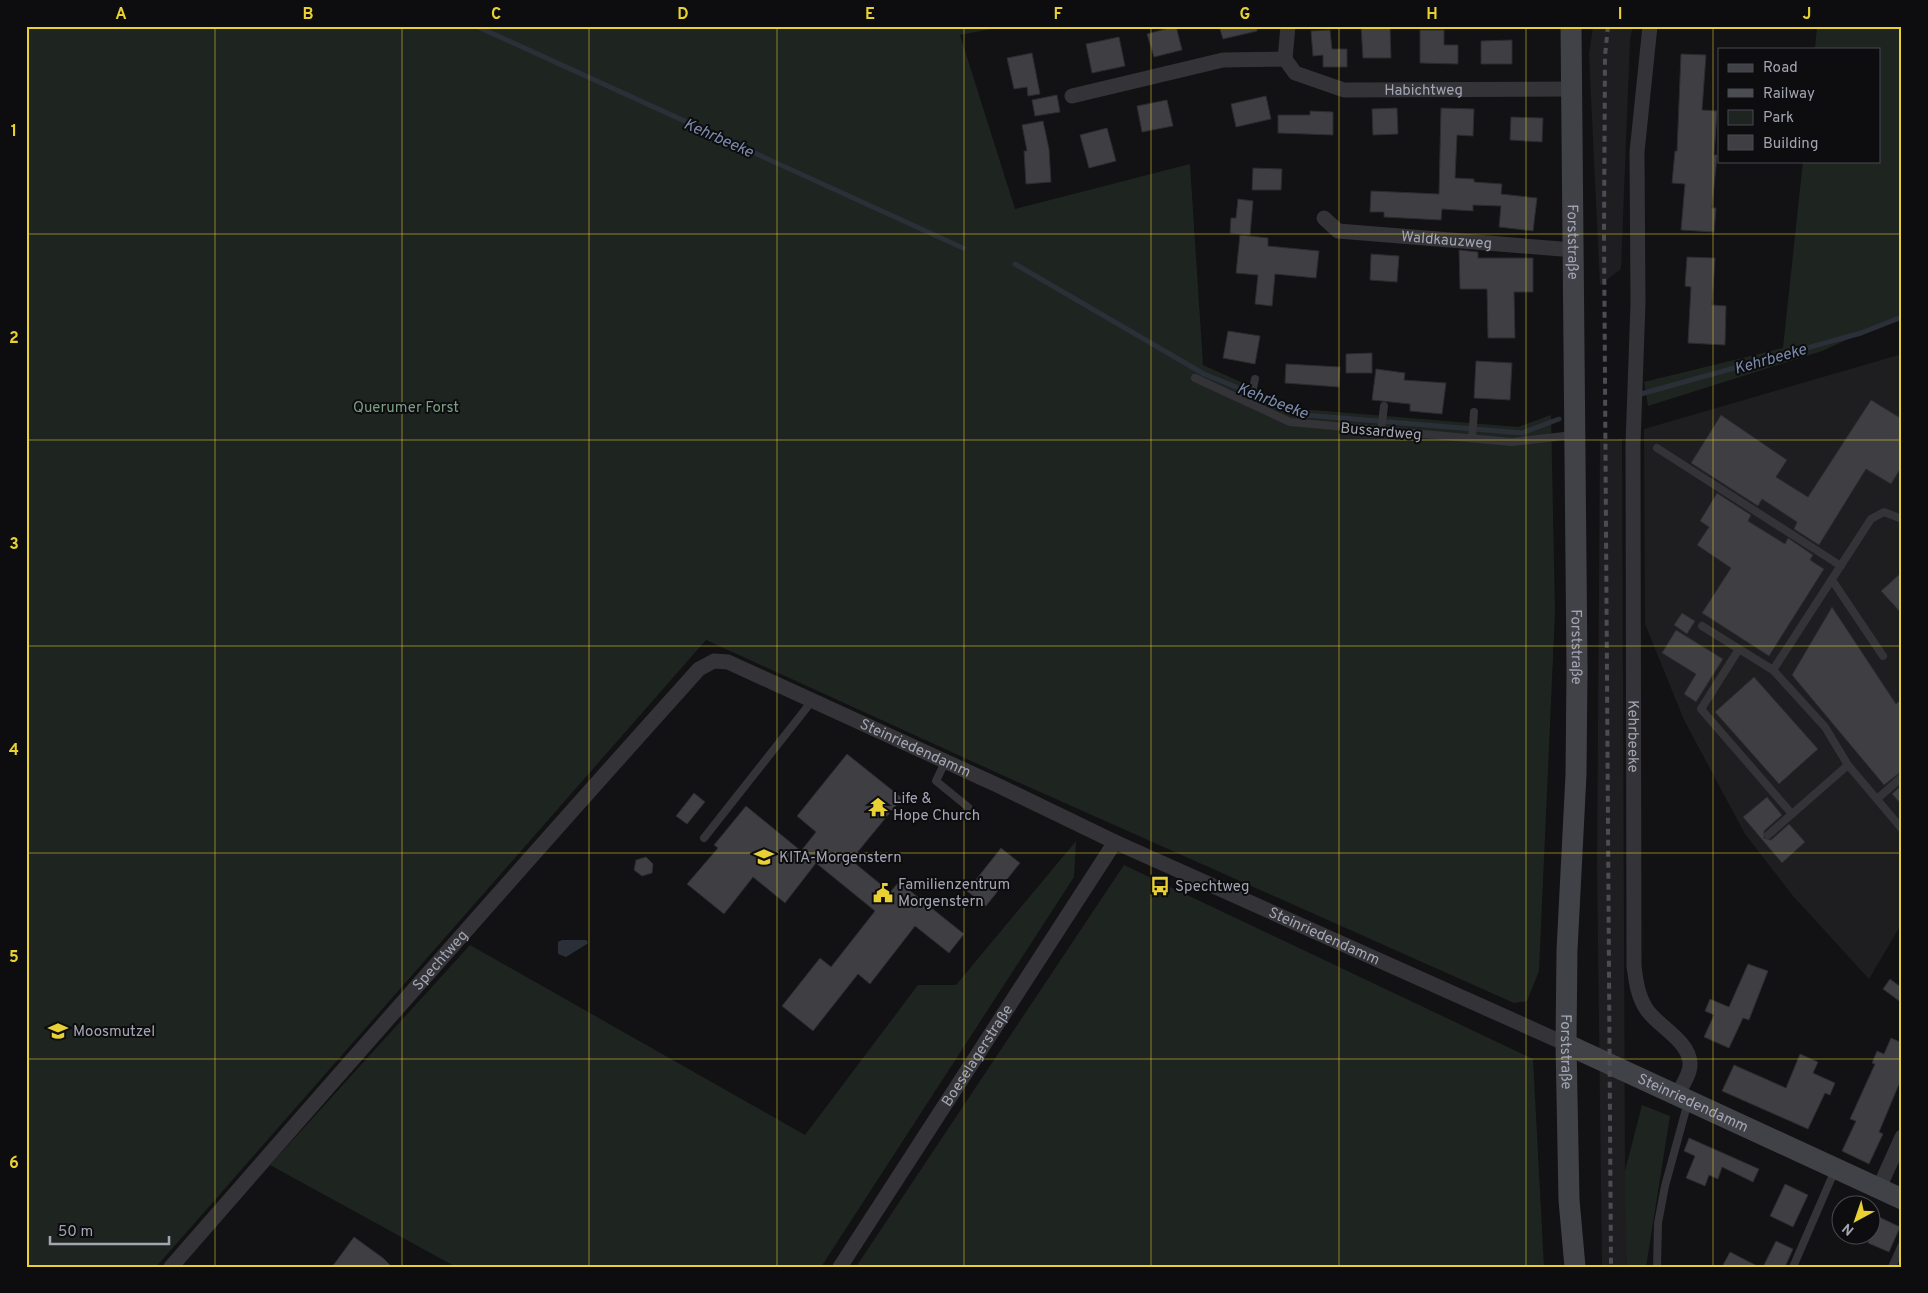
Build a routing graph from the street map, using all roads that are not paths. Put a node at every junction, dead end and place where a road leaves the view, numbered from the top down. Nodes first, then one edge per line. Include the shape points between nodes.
1 (1288, 26) edge
2 (1571, 26) edge
3 (1650, 26) edge
4 (1285, 59) junction
5 (1572, 89) junction
6 (1072, 96) dead end
7 (1324, 218) dead end
8 (1574, 250) junction
9 (1195, 378) dead end
10 (1255, 379) dead end
11 (1250, 402) junction
12 (1384, 406) dead end
13 (1474, 412) dead end
14 (1381, 431) junction
15 (1576, 435) junction
16 (1472, 438) junction
17 (1657, 448) dead end
18 (1902, 519) edge
19 (1840, 566) junction
20 (1832, 580) junction
21 (1702, 626) dead end
22 (1739, 649) junction
23 (1883, 656) dead end
24 (714, 661) joint
25 (1773, 670) junction
26 (812, 701) junction
27 (945, 762) junction
28 (1848, 765) junction
29 (1902, 777) edge
30 (1877, 799) junction
31 (968, 807) dead end
32 (1792, 814) junction
33 (1902, 829) edge
34 (1768, 835) dead end
35 (704, 838) dead end
36 (1115, 842) junction
37 (1566, 1044) junction
38 (1683, 1098) junction
39 (1902, 1136) edge
40 (1836, 1168) junction
41 (1879, 1188) junction
42 (1902, 1199) edge
43 (1902, 1245) edge
44 (171, 1267) edge
45 (840, 1267) edge
46 (1575, 1267) edge
47 (1657, 1267) edge
48 (1793, 1267) edge
49 (1892, 1267) edge

1 - 4 street
2 - 5 main road, Forststraße
3 - 38 street, Kehrbeeke via 1637,152 1638,303 1633,444 1634,966 1641,1000 1690,1058
4 - 5 street, Habichtweg via 1295,73 1344,90
4 - 6 street via 1223,60
5 - 8 main road, Forststraße
7 - 8 street, Waldkauzweg via 1338,231
8 - 15 main road, Forststraße
9 - 11 lane, Bussardweg
10 - 11 lane
11 - 14 lane, Bussardweg via 1290,422
12 - 14 lane
13 - 16 lane
14 - 16 lane, Bussardweg
15 - 16 lane, Bussardweg via 1512,442
15 - 37 main road, Forststraße via 1576,774
17 - 19 lane
18 - 19 lane via 1884,512 1871,518
19 - 20 lane
20 - 23 lane
20 - 25 lane
21 - 22 lane
22 - 25 lane
22 - 32 lane via 1701,709
24 - 26 street, Steinriedendamm via 728,662
24 - 44 street, Spechtweg via 699,669 586,794
25 - 28 lane via 1826,727
26 - 27 street, Steinriedendamm
26 - 35 lane
27 - 31 lane via 936,781
27 - 36 street, Steinriedendamm
28 - 30 lane
28 - 32 lane
29 - 30 lane
30 - 33 lane
32 - 34 lane
36 - 37 street, Steinriedendamm
36 - 45 street, Boeselagerstraße
37 - 38 main road, Steinriedendamm
37 - 46 main road, Forststraße via 1569,1200
38 - 40 main road, Steinriedendamm
38 - 47 lane via 1658,1222
39 - 41 street
40 - 41 main road, Steinriedendamm
40 - 48 lane
41 - 42 main road, Steinriedendamm
43 - 49 lane

